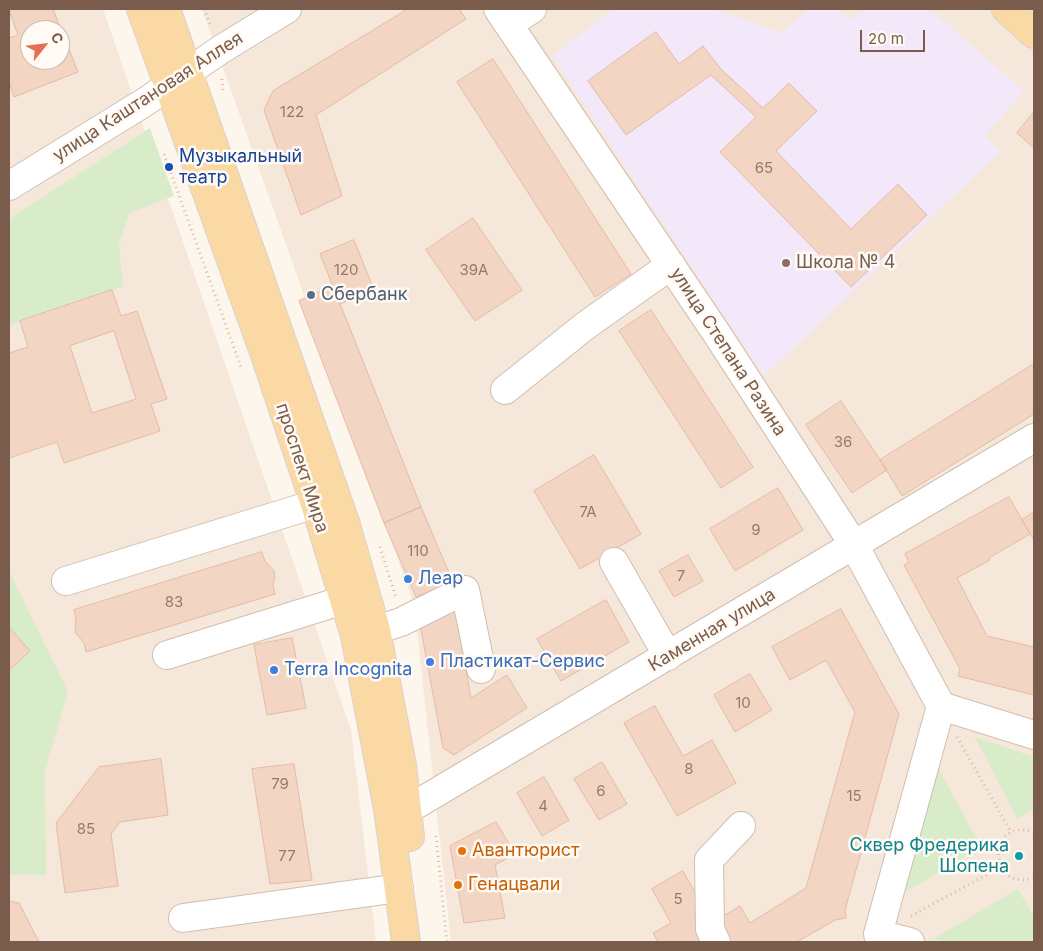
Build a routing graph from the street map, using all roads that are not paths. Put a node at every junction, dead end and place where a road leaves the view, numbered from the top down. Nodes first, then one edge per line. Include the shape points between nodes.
1 (141, 9) edge
2 (166, 9) edge
3 (287, 9) edge
4 (532, 9) edge
5 (1006, 9) edge
6 (504, 16) edge
7 (1034, 34) edge
8 (179, 79) junction
9 (9, 186) edge
10 (671, 265) junction
11 (505, 390) dead end
12 (1034, 438) edge
13 (315, 504) junction
14 (854, 546) junction
15 (614, 562) dead end
16 (66, 581) dead end
17 (344, 600) junction
18 (376, 630) junction
19 (167, 656) dead end
20 (668, 656) junction
21 (481, 669) dead end
22 (941, 706) junction
23 (1034, 735) edge
24 (399, 815) junction
25 (741, 826) dead end
26 (399, 888) junction
27 (183, 918) dead end
28 (872, 938) edge
29 (406, 942) edge
30 (424, 942) edge
31 (716, 942) edge
32 (910, 942) edge

1 - 8 main road, проспект Мира
2 - 8 main road, проспект Мира
3 - 8 street, улица Каштановая Аллея
4 - 6 street
5 - 7 main road
6 - 10 street, улица Степана Разина
8 - 9 street, улица Каштановая Аллея
8 - 13 main road, проспект Мира
8 - 18 main road, проспект Мира via 337,497
10 - 11 street via 585,326
10 - 14 street, улица Степана Разина
12 - 14 street, Каменная улица
13 - 16 street
13 - 17 main road, проспект Мира
14 - 20 street, Каменная улица
14 - 22 street, улица Степана Разина
15 - 20 street
17 - 19 street
17 - 24 main road, проспект Мира
18 - 21 street via 401,622 465,590
18 - 24 main road, проспект Мира via 402,765
20 - 24 street, Каменная улица
22 - 23 street
22 - 28 street
24 - 26 main road, проспект Мира
24 - 30 main road, проспект Мира
25 - 31 street via 709,860 710,928
26 - 27 street
26 - 29 main road, проспект Мира
28 - 32 street

